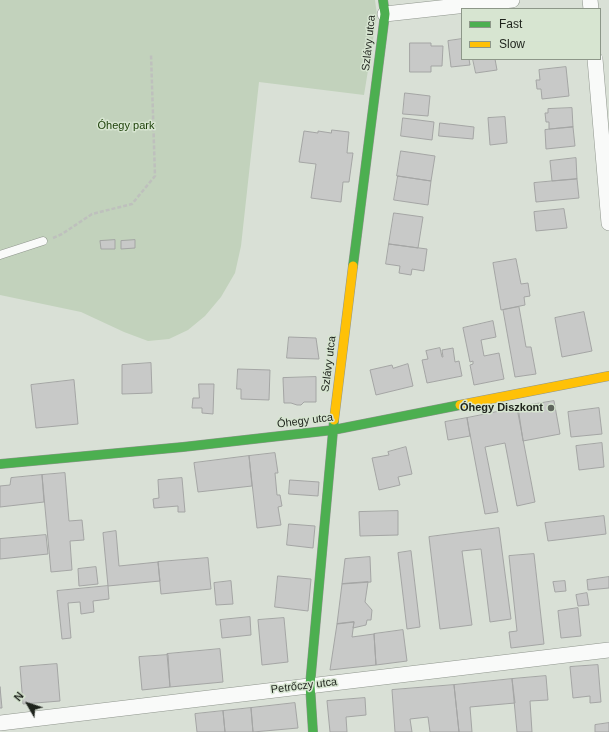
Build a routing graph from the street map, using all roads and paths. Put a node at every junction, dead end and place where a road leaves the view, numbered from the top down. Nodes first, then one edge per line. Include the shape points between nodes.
1 (512, 0) edge
2 (384, 7) edge
3 (151, 54) dead end
4 (595, 60) edge
5 (609, 223) edge
6 (43, 241) joint
7 (0, 255) edge
8 (609, 376) edge
9 (333, 430) junction
10 (0, 464) edge
11 (609, 650) edge
12 (310, 685) junction
13 (0, 723) edge
14 (313, 732) edge

1 - 2 street
2 - 9 street, Szlávy utca
3 - 6 path via 155,176 132,204 92,214 62,234
4 - 5 street
6 - 7 lane
8 - 9 street, Óhegy utca
9 - 10 street, Óhegy utca
9 - 12 street, Szlávy utca
11 - 12 street, Petrőczy utca
12 - 13 street, Petrőczy utca
12 - 14 street, Szlávy utca

